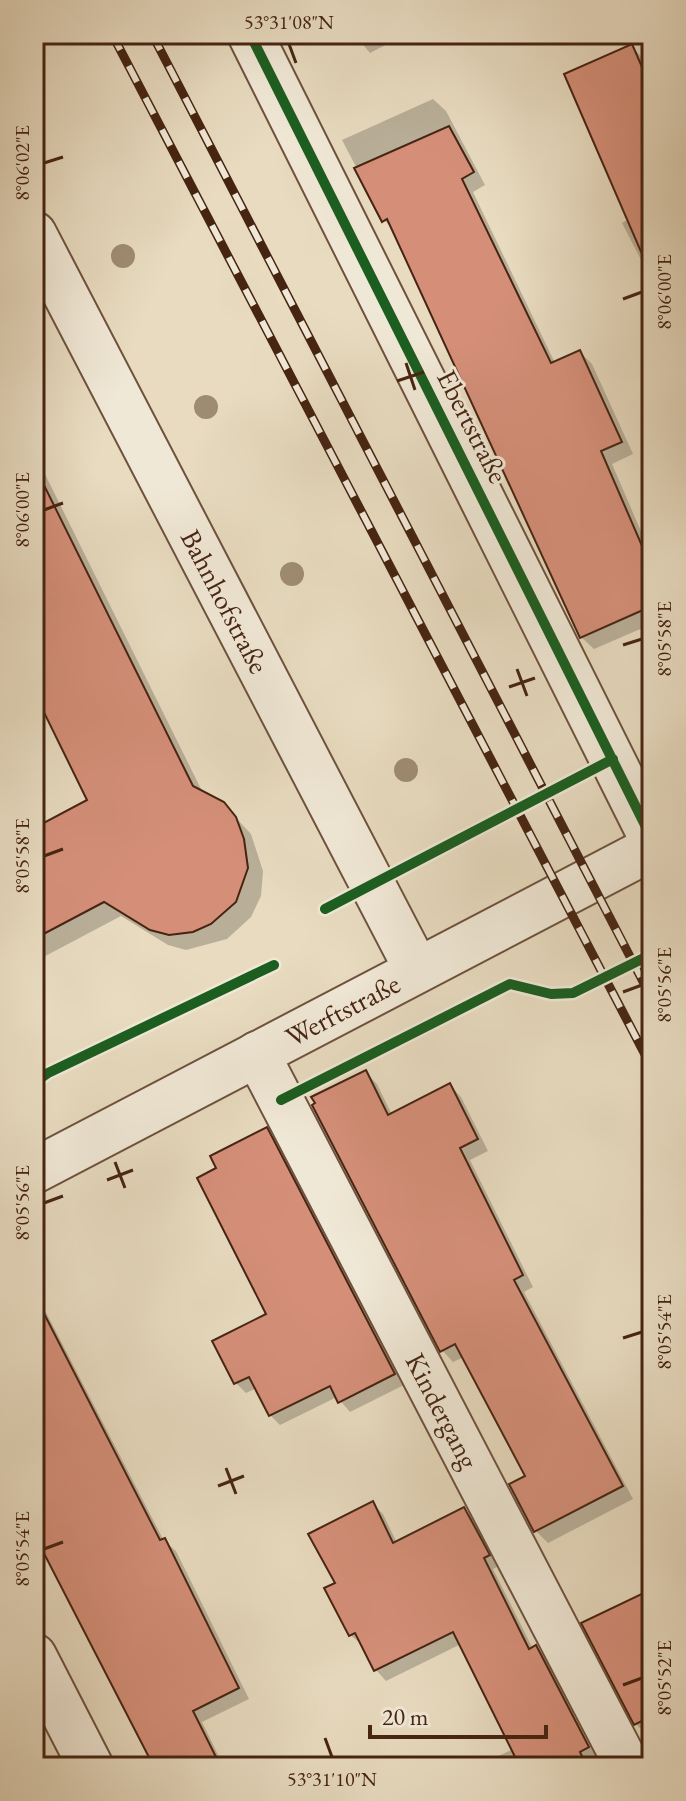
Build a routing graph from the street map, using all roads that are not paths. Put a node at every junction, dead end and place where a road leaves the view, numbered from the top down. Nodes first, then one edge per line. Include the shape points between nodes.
1 (250, 34) edge
2 (34, 234) edge
3 (652, 839) edge
4 (652, 848) edge
5 (417, 970) junction
6 (257, 1054) junction
7 (34, 1171) edge
8 (34, 1656) edge
9 (46, 1707) edge
10 (91, 1767) edge
11 (628, 1767) edge

1 - 3 street, Ebertstraße
2 - 5 street, Bahnhofstraße
4 - 5 street, Werftstraße
5 - 6 street, Werftstraße
6 - 7 street, Werftstraße
6 - 11 street, Kindergang
8 - 9 street
9 - 10 street

